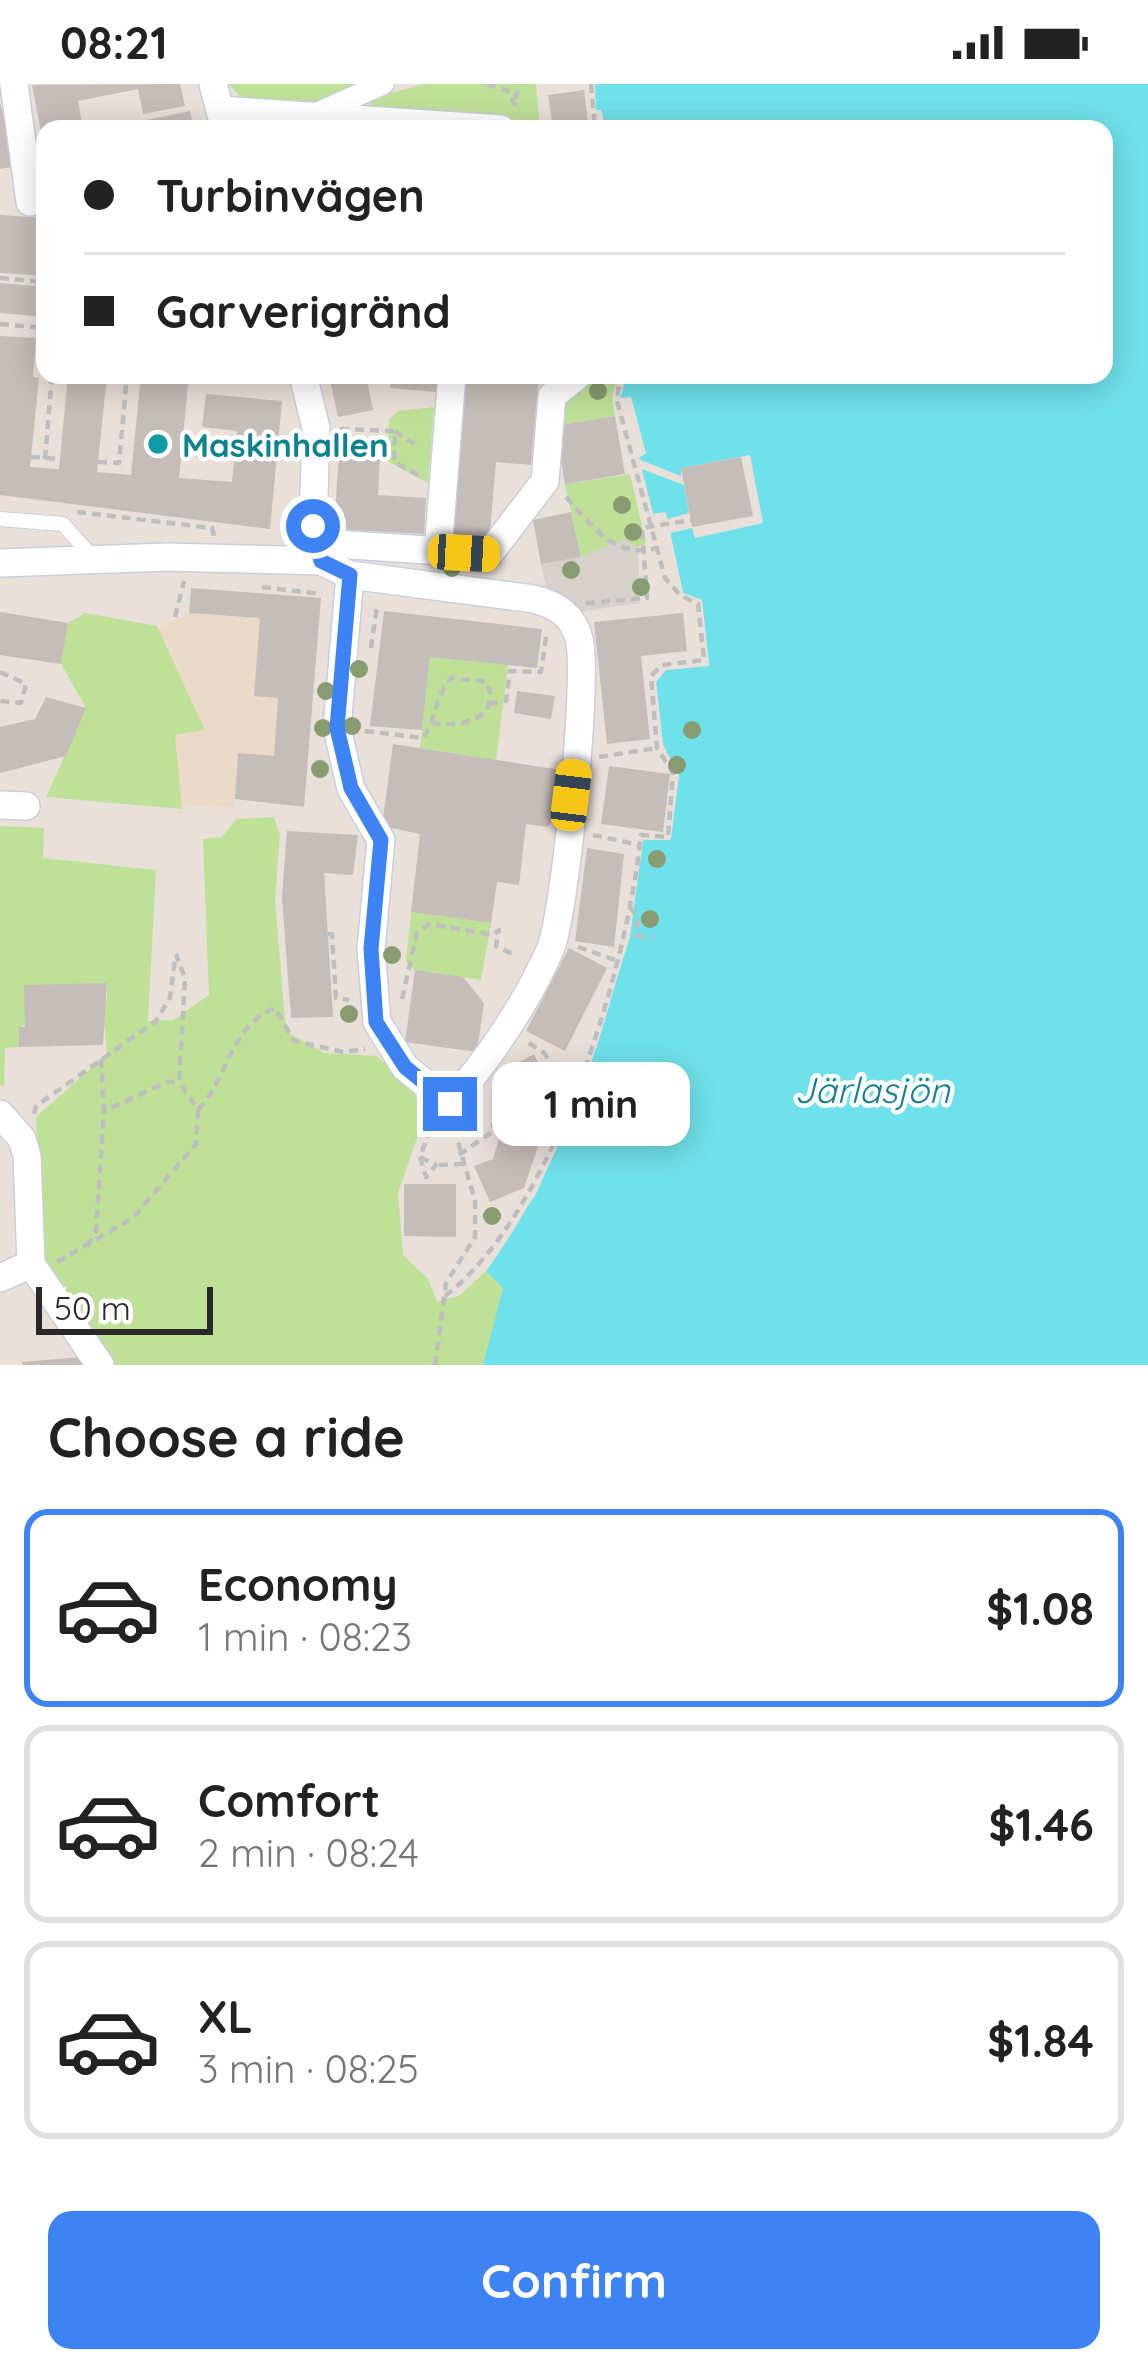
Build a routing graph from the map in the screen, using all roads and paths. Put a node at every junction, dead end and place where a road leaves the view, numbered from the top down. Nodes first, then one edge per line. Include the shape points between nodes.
1 (14, 84) edge
2 (383, 84) edge
3 (487, 84) edge
4 (520, 84) edge
5 (591, 84) edge
6 (514, 99) junction
7 (220, 108) edge
8 (313, 115) junction
9 (403, 120) edge
10 (512, 120) edge
11 (594, 120) edge
12 (36, 192) edge
13 (0, 198) edge
14 (36, 202) edge
15 (0, 278) edge
16 (36, 281) edge
17 (0, 324) edge
18 (36, 327) edge
19 (51, 384) edge
20 (126, 384) edge
21 (305, 384) edge
22 (451, 384) edge
23 (567, 384) edge
24 (619, 384) edge
25 (316, 428) junction
26 (420, 449) dead end
27 (31, 457) dead end
28 (45, 459) junction
29 (60, 459) dead end
30 (98, 462) dead end
31 (414, 473) junction
32 (444, 475) junction
33 (545, 480) junction
34 (0, 519) edge
35 (691, 520) dead end
36 (63, 524) junction
37 (652, 528) junction
38 (216, 546) dead end
39 (658, 548) junction
40 (437, 551) junction
41 (645, 551) junction
42 (321, 561) junction
43 (96, 562) junction
44 (0, 563) edge
45 (179, 575) dead end
46 (350, 575) junction
47 (246, 586) dead end
48 (328, 602) dead end
49 (175, 617) dead end
50 (557, 624) junction
51 (0, 672) edge
52 (0, 701) edge
53 (489, 704) junction
54 (433, 723) junction
55 (337, 728) junction
56 (657, 748) junction
57 (599, 757) dead end
58 (630, 907) junction
59 (328, 934) dead end
60 (652, 938) dead end
61 (496, 946) dead end
62 (387, 1002) junction
63 (385, 1041) junction
64 (520, 1042) dead end
65 (100, 1059) junction
66 (179, 1082) junction
67 (489, 1082) dead end
68 (573, 1090) junction
69 (198, 1110) junction
70 (104, 1111) junction
71 (451, 1111) junction
72 (0, 1114) edge
73 (32, 1128) dead end
74 (488, 1137) junction
75 (459, 1155) junction
76 (420, 1157) junction
77 (463, 1164) junction
78 (436, 1165) junction
79 (426, 1177) junction
80 (431, 1184) dead end
81 (85, 1249) junction
82 (31, 1264) junction
83 (0, 1278) edge
84 (445, 1296) junction
85 (100, 1365) edge
86 (435, 1365) edge

1 - 12 street
2 - 8 street
3 - 6 path
4 - 6 path
5 - 11 path
6 - 10 path
7 - 8 street
8 - 9 street
13 - 14 street
15 - 16 path
17 - 18 path
19 - 28 path
20 - 30 path via 119,464
21 - 25 street
22 - 32 street
23 - 33 street via 552,396
24 - 37 path
25 - 31 path via 395,431 394,462
25 - 42 street via 313,526
26 - 31 path
27 - 28 path
28 - 29 path
31 - 32 path
32 - 40 street
33 - 40 street via 489,554
33 - 41 path via 613,545
34 - 36 lane
35 - 37 path
36 - 38 path via 77,512 212,528
36 - 43 lane
37 - 39 path
37 - 41 path via 642,528
39 - 41 path
39 - 56 path via 665,578 698,604 704,660 662,665 651,676
40 - 42 street via 335,544
41 - 50 path via 647,598 586,603
42 - 43 street
42 - 46 street
43 - 44 street
45 - 49 path
46 - 50 street via 534,599
46 - 55 street
47 - 48 path via 318,592
50 - 53 path via 542,672 510,671 506,700
50 - 71 street via 580,640 581,687 552,946
51 - 52 path via 26,684 21,704
53 - 54 path via 460,728
53 - 54 path via 487,682 451,678 434,702
54 - 55 path via 423,737
55 - 62 street via 351,788 381,840
56 - 57 path
56 - 58 path via 673,773 668,837 641,835
58 - 60 path via 635,935
58 - 68 path
59 - 62 path via 334,998
61 - 62 path via 499,930 421,927
62 - 63 street
63 - 69 path via 343,1052 294,1041 275,1008 246,1027
63 - 71 street
64 - 68 path via 534,1044
65 - 66 path via 156,1021 170,998 176,954 185,980
65 - 70 path
65 - 73 path via 36,1106
66 - 69 path
66 - 70 path
67 - 74 path via 498,1102
68 - 84 path via 528,1199 473,1274
69 - 81 path via 196,1144 133,1218
70 - 81 path via 96,1231
71 - 74 path
71 - 75 path
71 - 76 path via 428,1126
72 - 82 street via 27,1156
74 - 75 path
75 - 77 path
76 - 78 path
76 - 79 path
77 - 78 path
77 - 84 path via 475,1237
78 - 79 path
79 - 80 path
81 - 82 path via 46,1268
82 - 83 street
82 - 85 street
84 - 86 path

